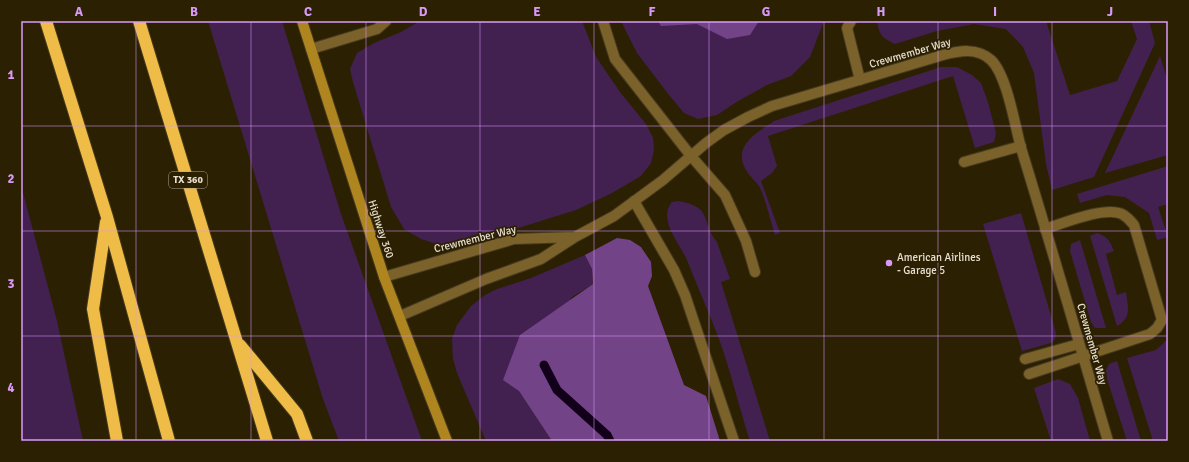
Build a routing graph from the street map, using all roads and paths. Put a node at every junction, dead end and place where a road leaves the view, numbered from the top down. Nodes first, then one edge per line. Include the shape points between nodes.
1 (46, 21) edge
2 (139, 21) edge
3 (302, 21) edge
4 (386, 21) edge
5 (602, 21) edge
6 (851, 21) edge
7 (311, 50) junction
8 (860, 80) junction
9 (1021, 146) junction
10 (691, 156) junction
11 (964, 162) dead end
12 (634, 201) junction
13 (107, 217) junction
14 (1045, 229) junction
15 (575, 237) junction
16 (755, 272) dead end
17 (384, 277) junction
18 (400, 316) junction
19 (236, 339) junction
20 (1079, 344) junction
21 (1083, 357) junction
22 (1025, 359) dead end
23 (1029, 374) dead end
24 (117, 441) edge
25 (169, 441) edge
26 (267, 441) edge
27 (307, 441) edge
28 (447, 441) edge
29 (734, 441) edge
30 (1108, 441) edge

1 - 13 highway
2 - 19 highway, TX 360
3 - 7 main road, Highway 360
4 - 7 street via 377,29
5 - 10 street via 615,59
6 - 8 street via 847,28
7 - 17 main road, Highway 360
8 - 9 street, Crewmember Way via 962,50 978,52 990,59 1004,81
8 - 10 street, Crewmember Way via 772,106 724,130
9 - 11 street
9 - 14 street, Crewmember Way
10 - 12 street, Crewmember Way
10 - 16 street via 725,195 746,242
12 - 15 street, Crewmember Way via 614,216
12 - 29 street via 674,270 685,295
13 - 24 highway via 93,310
13 - 25 highway
14 - 20 street, Crewmember Way
14 - 21 street via 1105,211 1122,214 1134,225 1145,261 1162,320 1157,328 1150,334
15 - 17 street, Crewmember Way via 514,239
15 - 18 street, Crewmember Way via 541,259 486,279
17 - 18 main road, Highway 360
18 - 28 main road, Highway 360
19 - 26 highway, TX 360
19 - 27 highway via 297,414
20 - 21 street, Crewmember Way
20 - 22 street
21 - 23 street
21 - 30 street, Crewmember Way

